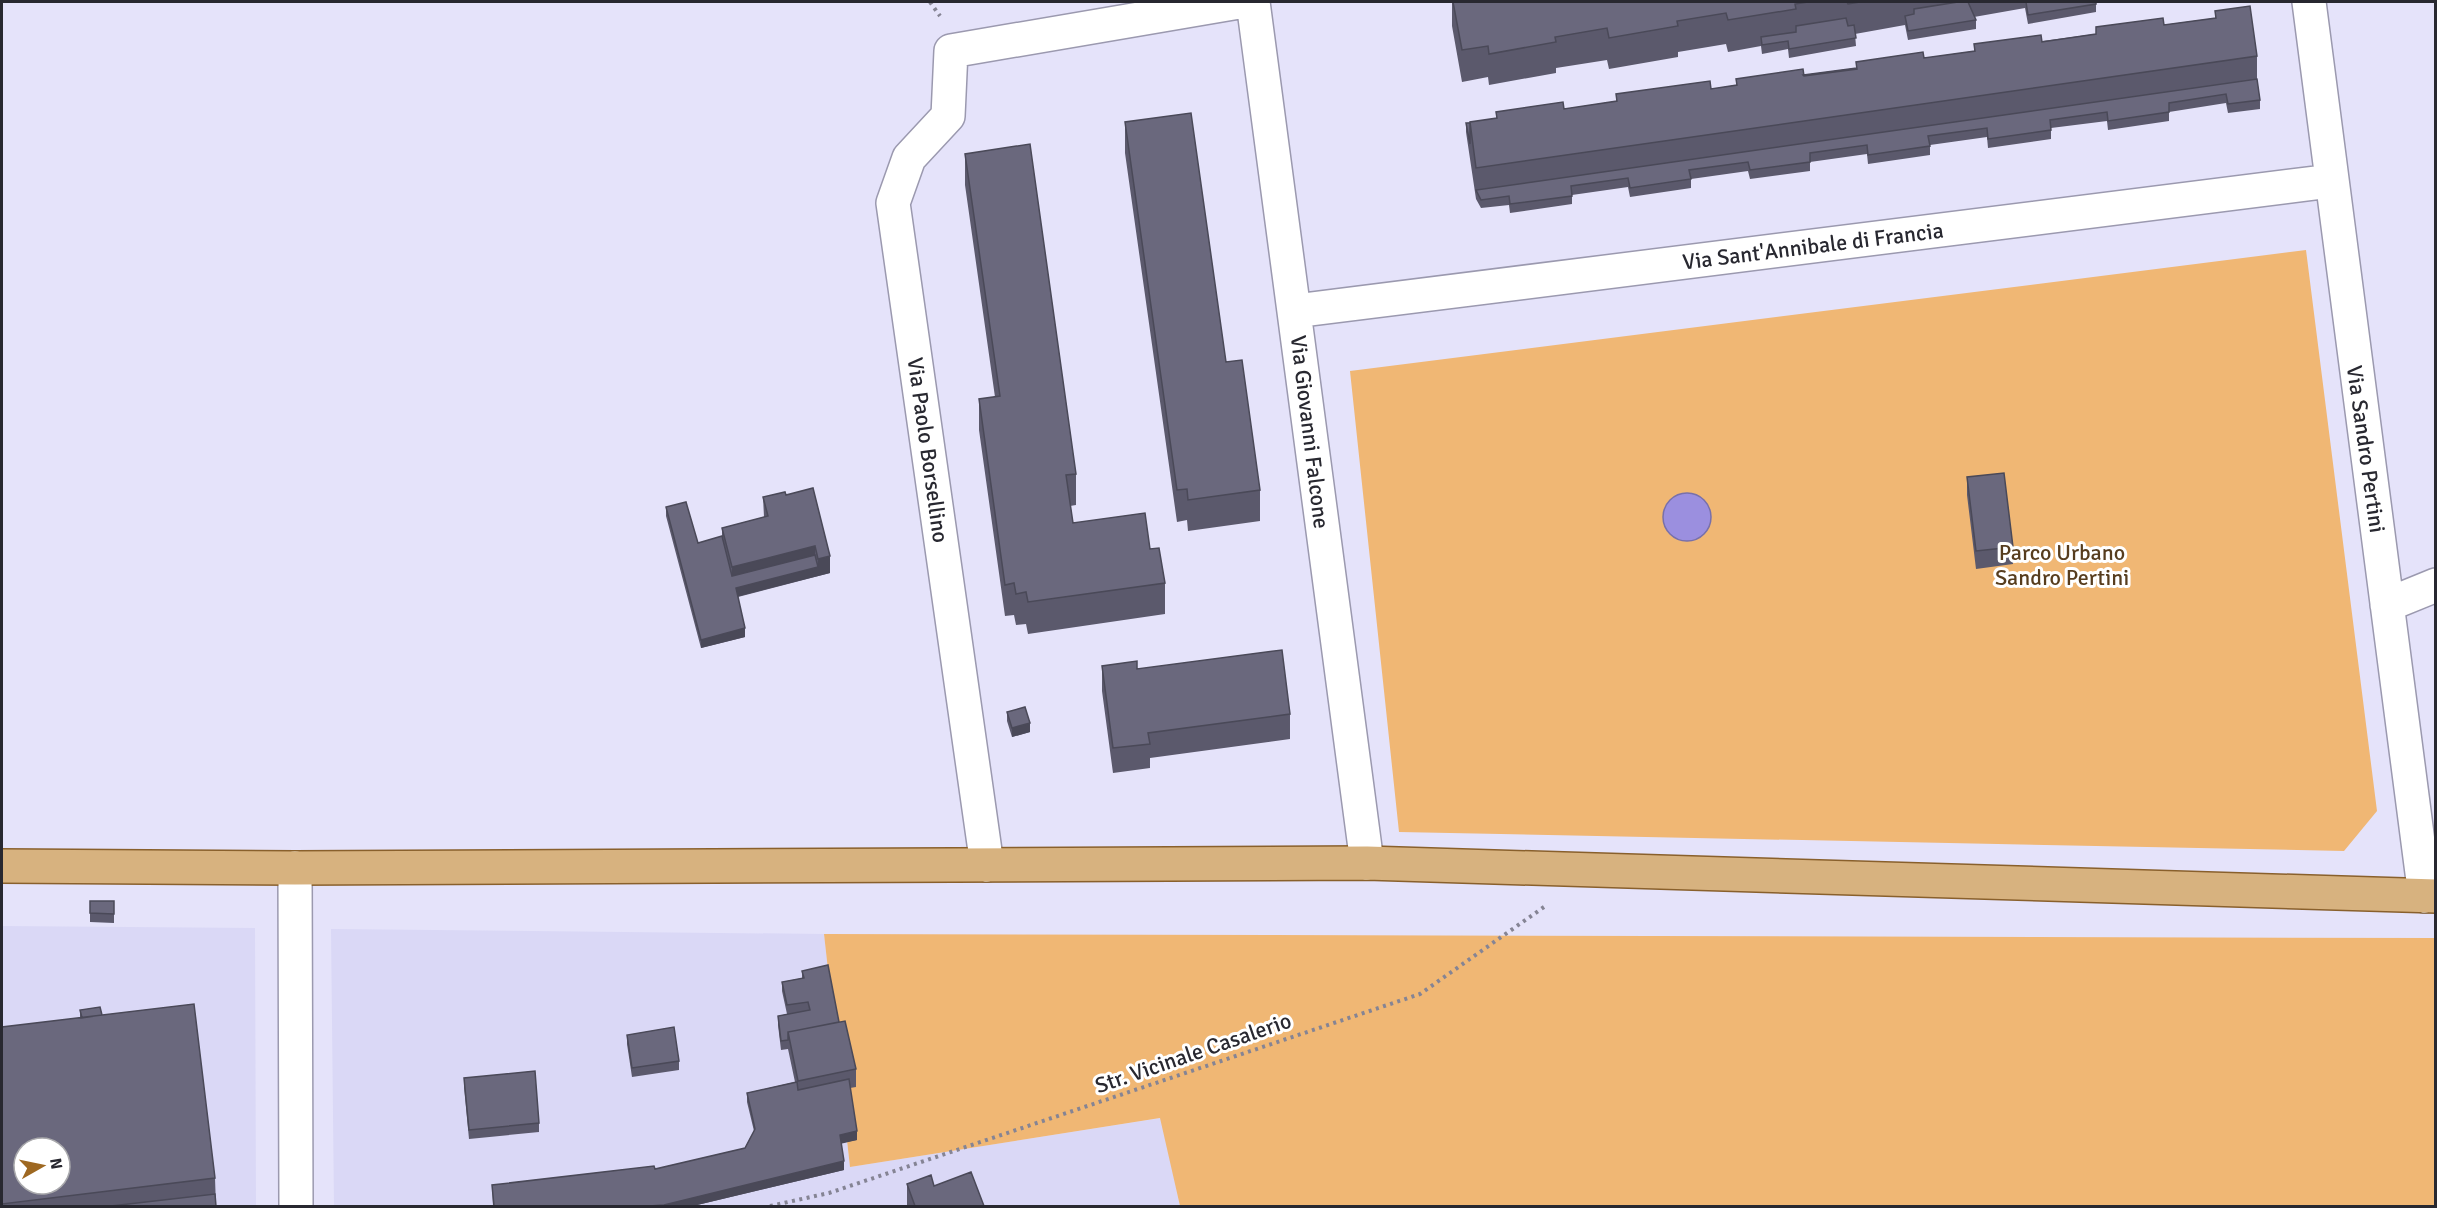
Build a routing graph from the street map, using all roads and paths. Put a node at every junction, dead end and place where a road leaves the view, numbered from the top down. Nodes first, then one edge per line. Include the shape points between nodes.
1 (1239, 2) edge
2 (1253, 2) edge
3 (2309, 2) edge
4 (2331, 181) junction
5 (1294, 311) junction
6 (2436, 585) edge
7 (2387, 605) junction
8 (1367, 863) junction
9 (987, 865) junction
10 (2, 866) edge
11 (296, 868) junction
12 (2430, 896) edge
13 (1548, 904) dead end
14 (296, 1206) edge
15 (770, 1206) edge

1 - 9 street, Via Paolo Borsellino via 951,51 948,116 909,158 893,202
2 - 5 street, Via Giovanni Falcone
3 - 4 street, Via Sandro Pertini
4 - 5 street, Via Sant'Annibale di Francia
4 - 7 street, Via Sandro Pertini
5 - 8 street, Via Giovanni Falcone
6 - 7 street
7 - 12 street, Via Sandro Pertini
8 - 9 main road
8 - 12 main road
9 - 11 main road
10 - 11 main road
11 - 14 street
13 - 15 path, Str. Vicinale Casalerio via 1420,994 828,1193

